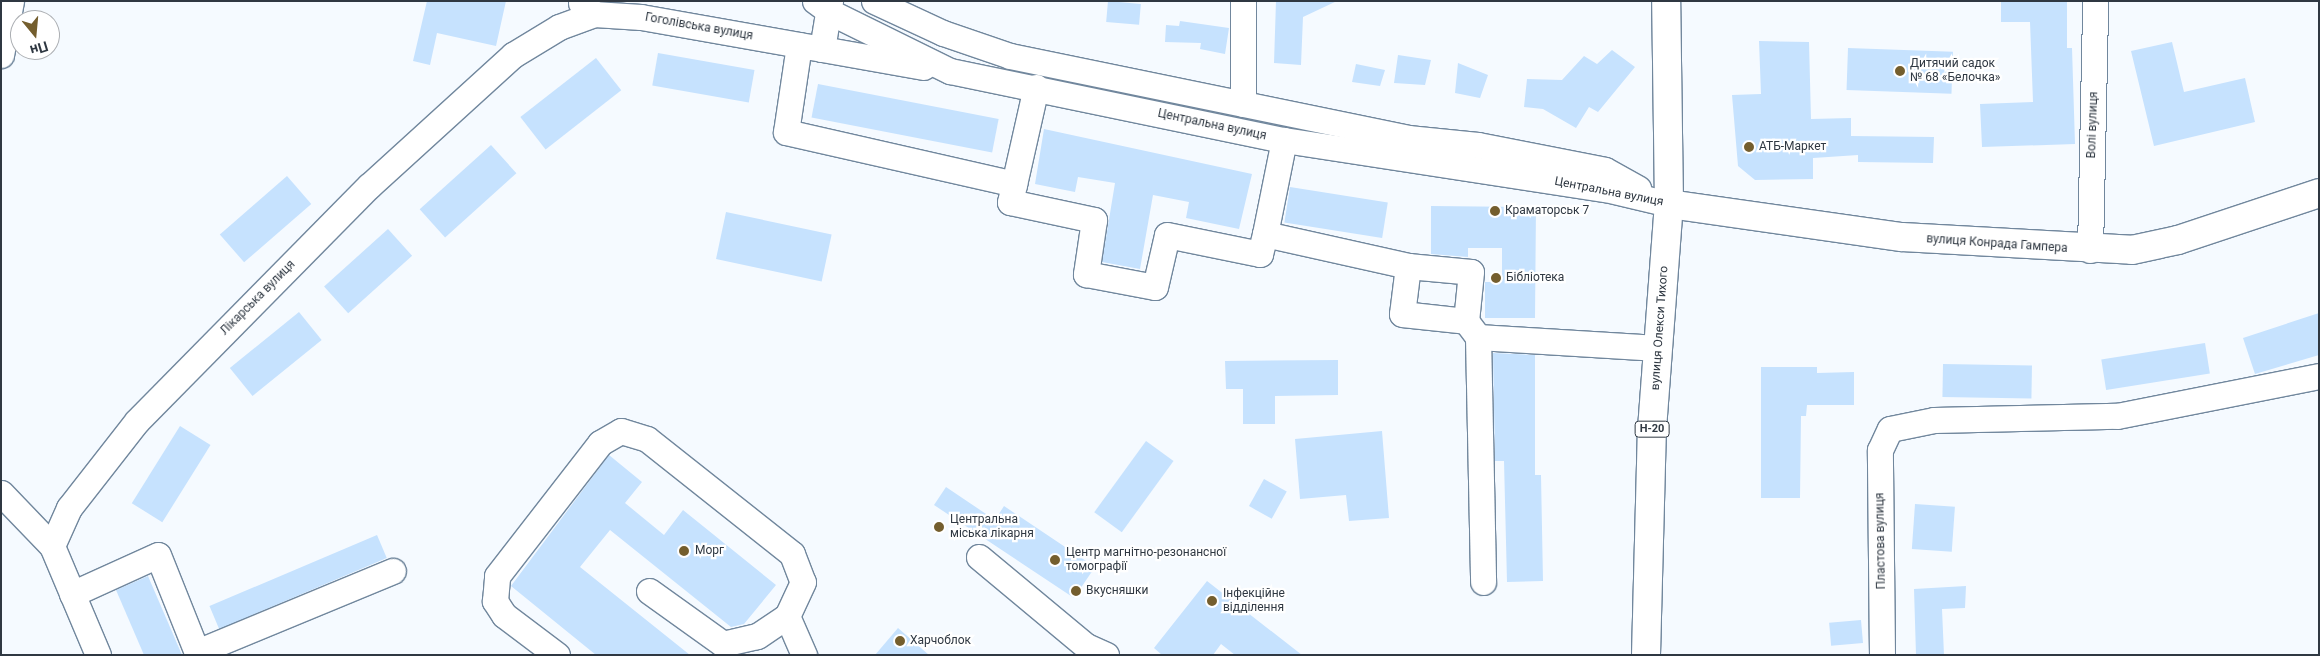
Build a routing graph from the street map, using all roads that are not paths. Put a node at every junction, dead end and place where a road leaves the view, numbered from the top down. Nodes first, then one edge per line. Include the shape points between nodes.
1 (11, 1) edge
2 (874, 1) edge
3 (1243, 1) edge
4 (1666, 1) edge
5 (2095, 1) edge
6 (825, 5) edge
7 (586, 8) edge
8 (811, 47) junction
9 (1, 55) edge
10 (950, 71) junction
11 (1036, 87) junction
12 (1243, 104) junction
13 (1284, 140) junction
14 (1014, 184) junction
15 (2319, 193) edge
16 (1669, 204) junction
17 (1265, 234) junction
18 (2090, 250) junction
19 (1408, 266) junction
20 (1472, 329) junction
21 (1658, 348) junction
22 (2319, 376) edge
23 (1, 493) edge
24 (52, 546) junction
25 (979, 557) dead end
26 (393, 571) dead end
27 (1483, 582) dead end
28 (649, 591) dead end
29 (72, 594) junction
30 (787, 616) junction
31 (1091, 652) edge
32 (198, 654) edge
33 (98, 655) edge
34 (557, 655) edge
35 (804, 655) edge
36 (1646, 655) edge
37 (1882, 655) edge

1 - 9 street
2 - 12 street, Центральна вулиця via 943,33 1010,56
3 - 12 street
4 - 16 main road, вулиця Олекси Тихого / Н-20
5 - 18 street, Волі вулиця
6 - 8 street
6 - 10 street, Центральна вулиця
7 - 8 street, Гоголівська вулиця
7 - 24 street, Лікарська вулиця via 512,55 369,186 137,421 68,508
8 - 10 street, Гоголівська вулиця
8 - 14 street via 786,132
10 - 11 street, Центральна вулиця
11 - 13 street, Центральна вулиця
11 - 14 street
12 - 16 street, Центральна вулиця via 1408,138 1478,145 1605,170
13 - 16 street, Центральна вулиця via 1596,188
13 - 17 street
14 - 17 street via 1010,202 1094,220 1086,274 1155,287 1167,235 1260,254
15 - 18 main road, вулиця Конрада Гампера via 2178,240 2132,250
16 - 18 main road, вулиця Конрада Гампера via 1902,237
16 - 21 main road, вулиця Олекси Тихого / Н-20
17 - 19 street
19 - 20 street via 1402,314
19 - 20 street via 1471,272
20 - 21 street
20 - 27 street
21 - 36 main road, вулиця Олекси Тихого / Н-20 via 1652,429
22 - 37 street, Пластова вулиця via 2117,416 1934,420 1890,429 1880,450
23 - 24 street
24 - 29 street
25 - 31 street
26 - 32 street
28 - 30 street via 723,644 757,636
29 - 32 street via 158,555
29 - 33 street
30 - 34 street via 803,582 792,554 647,439 621,432 600,443 497,576 495,601 504,615
30 - 35 street

